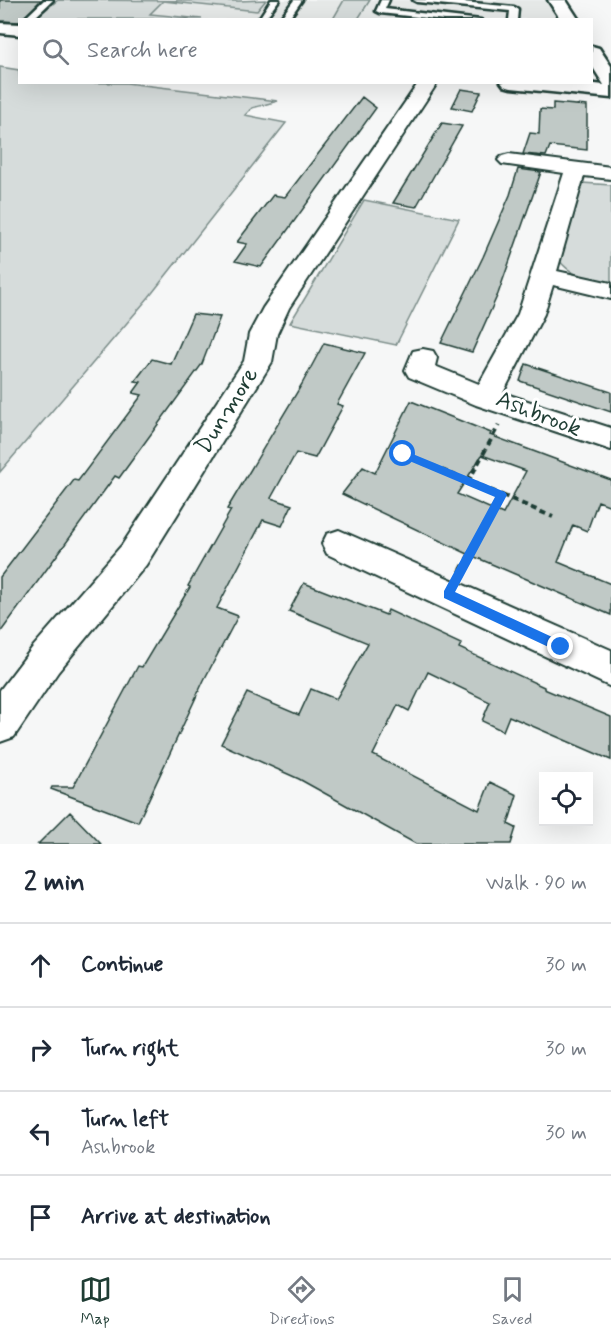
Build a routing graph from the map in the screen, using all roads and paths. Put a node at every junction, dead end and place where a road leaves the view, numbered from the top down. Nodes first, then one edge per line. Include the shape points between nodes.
1 (49, 0) edge
2 (275, 0) edge
3 (298, 0) edge
4 (385, 0) edge
5 (417, 0) edge
6 (557, 0) edge
7 (26, 18) edge
8 (261, 18) edge
9 (285, 18) edge
10 (458, 18) edge
11 (513, 18) edge
12 (569, 18) edge
13 (593, 55) edge
14 (611, 81) edge
15 (428, 84) edge
16 (532, 84) edge
17 (611, 92) edge
18 (509, 160) dead end
19 (576, 168) junction
20 (611, 173) edge
21 (543, 274) junction
22 (611, 291) edge
23 (423, 358) dead end
24 (498, 402) junction
25 (611, 439) edge
26 (403, 454) dead end
27 (468, 482) junction
28 (502, 495) junction
29 (552, 517) dead end
30 (339, 544) dead end
31 (448, 594) junction
32 (611, 669) edge
33 (0, 723) edge

1 - 7 lane
2 - 8 lane
3 - 9 lane
4 - 10 lane via 380,10
5 - 11 lane via 514,9
6 - 12 street
13 - 14 street
15 - 33 street, Dunmore via 276,308 262,334 258,362 134,555 45,660
16 - 17 street
18 - 19 street
19 - 20 street
19 - 21 street, Ashbrook
21 - 22 street
21 - 24 street, Ashbrook
23 - 24 street via 419,370
24 - 25 street, Ashbrook
24 - 27 path
26 - 27 path
27 - 28 path
28 - 29 path
28 - 31 path
30 - 31 street
31 - 32 street

